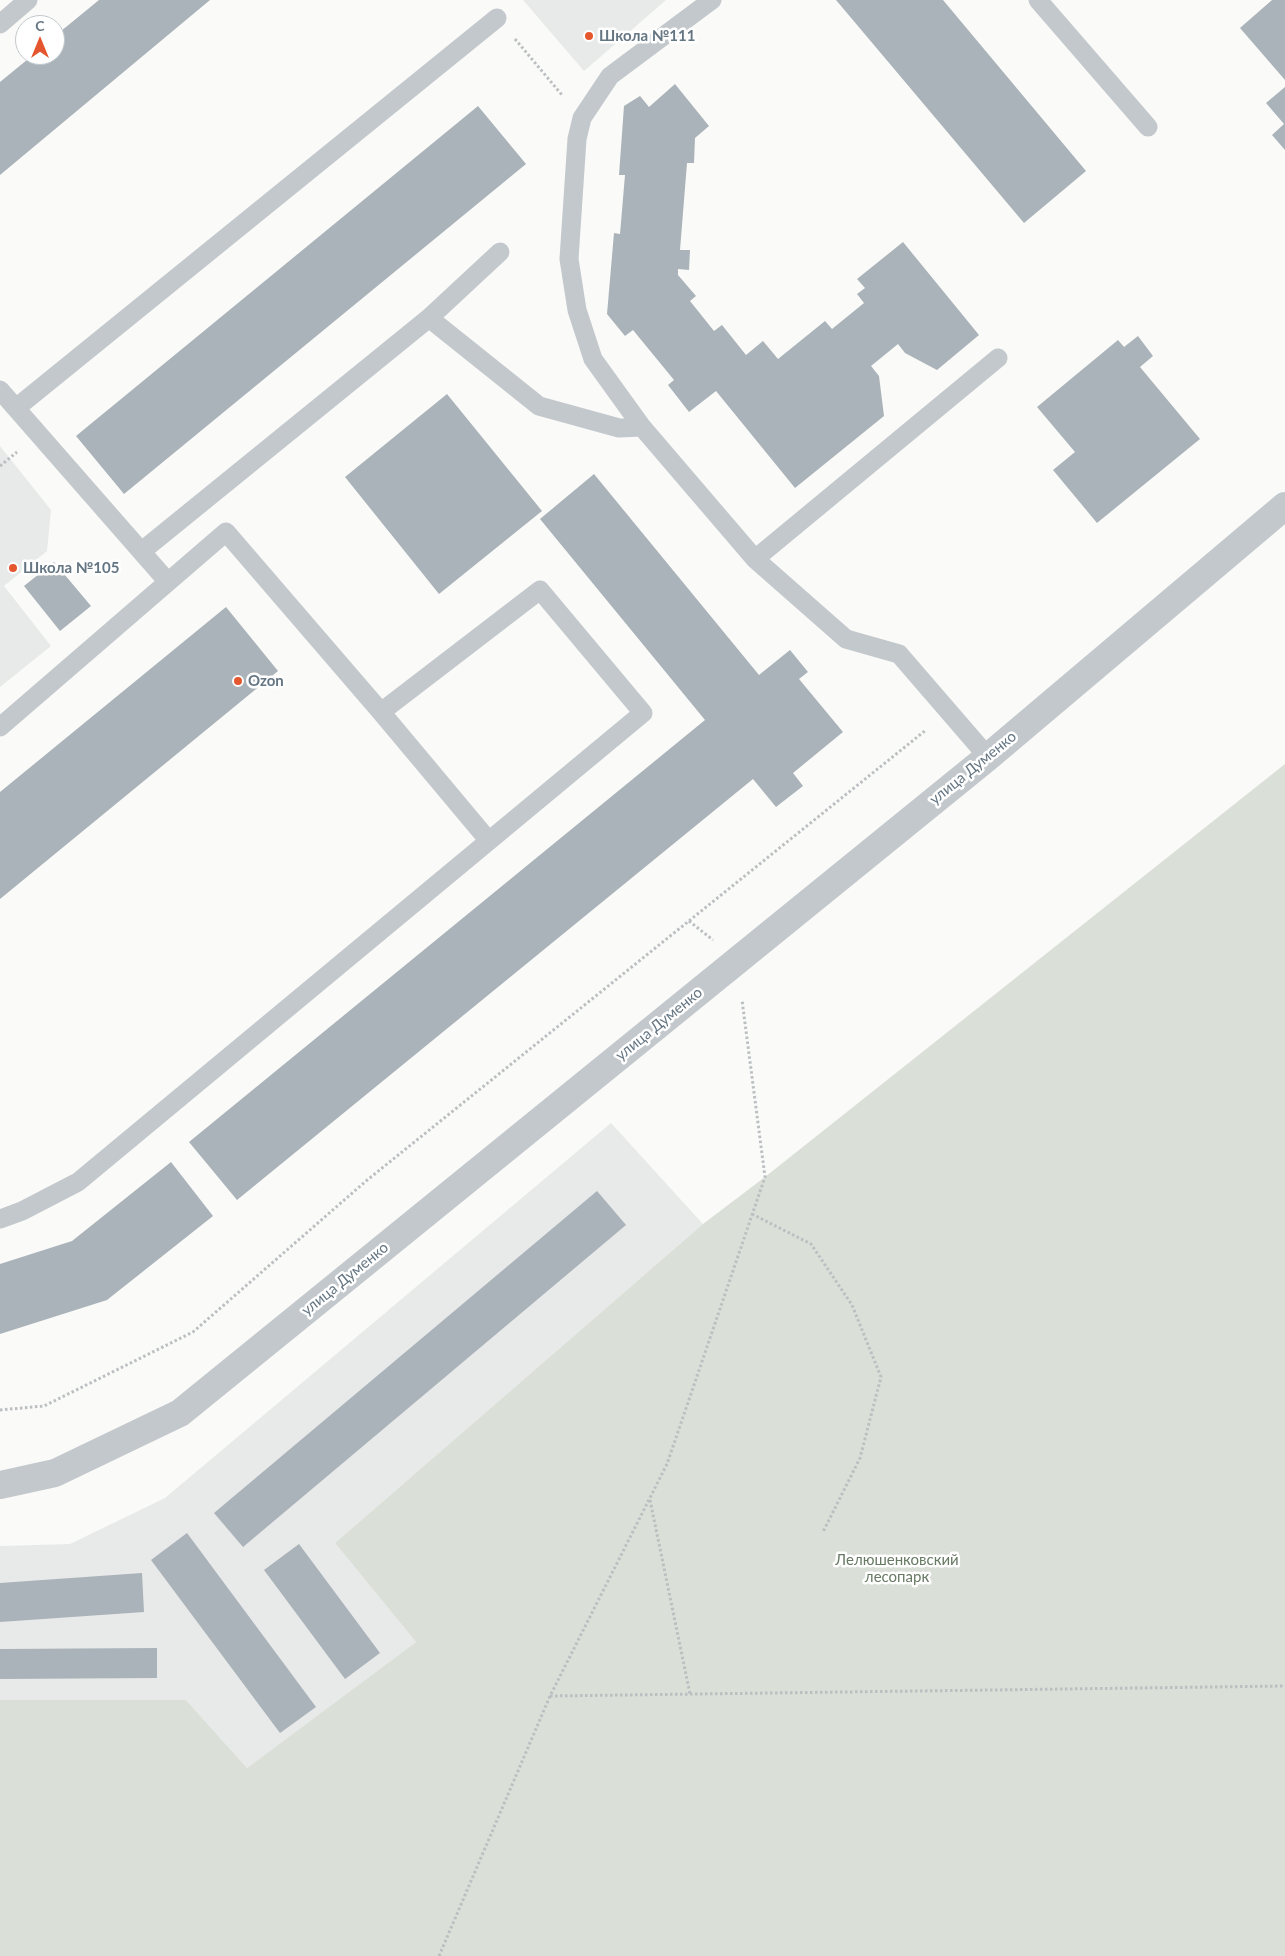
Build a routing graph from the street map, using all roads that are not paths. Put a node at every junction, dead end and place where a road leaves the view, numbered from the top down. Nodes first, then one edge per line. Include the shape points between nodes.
1 (28, 0) edge
2 (712, 0) edge
3 (1038, 0) edge
4 (497, 18) road end
5 (0, 24) edge
6 (1148, 127) dead end
7 (500, 252) dead end
8 (429, 318) junction
9 (998, 358) dead end
10 (0, 390) edge
11 (16, 408) junction
12 (642, 427) junction
13 (1285, 506) edge
14 (142, 551) junction
15 (754, 559) junction
16 (168, 582) junction
17 (381, 712) junction
18 (0, 727) edge
19 (988, 757) junction
20 (489, 841) junction
21 (0, 1219) edge
22 (0, 1485) edge

1 - 5 lane
2 - 12 lane via 610,76 582,118 577,139 569,259 577,310 593,359
3 - 6 lane
4 - 11 lane
7 - 8 lane
8 - 12 lane via 539,406 619,428
8 - 14 lane
9 - 15 lane
10 - 11 lane
11 - 14 lane
12 - 15 lane
13 - 19 street, улица Думенко
14 - 16 lane
15 - 19 lane via 846,639 899,654
16 - 17 lane via 226,532
16 - 18 lane
17 - 20 lane
17 - 20 lane via 540,590 643,713
19 - 22 street, улица Думенко via 180,1413 55,1473
20 - 21 lane via 78,1182

